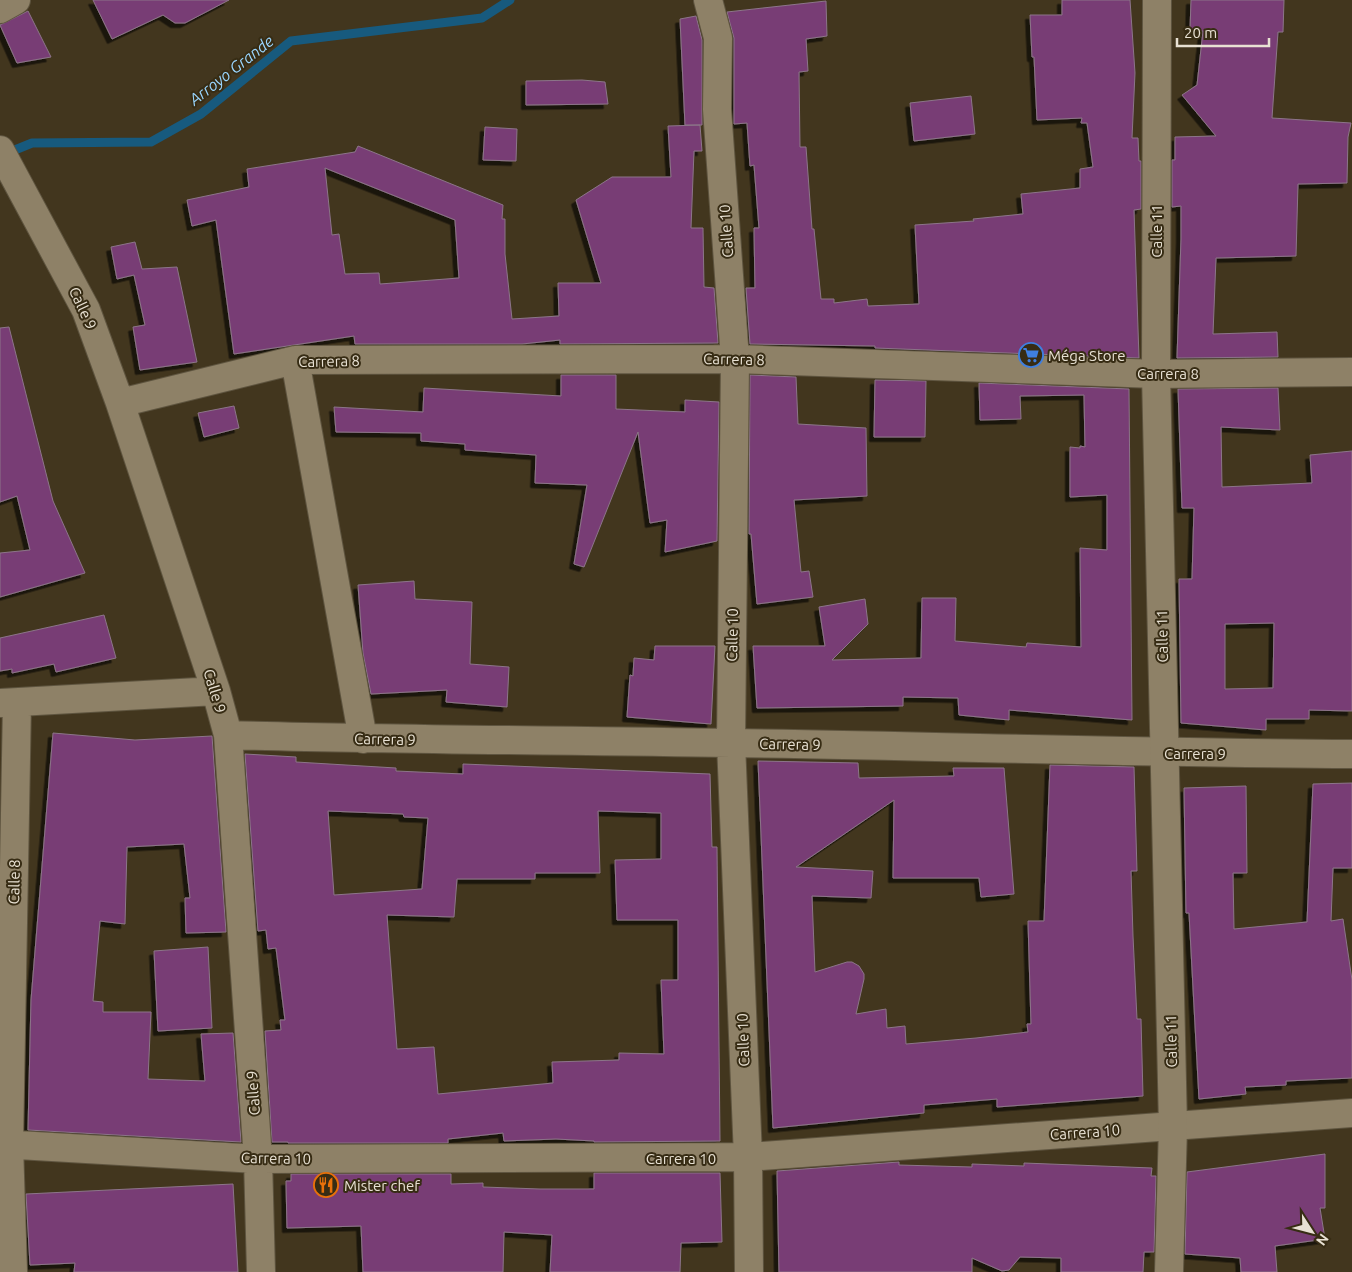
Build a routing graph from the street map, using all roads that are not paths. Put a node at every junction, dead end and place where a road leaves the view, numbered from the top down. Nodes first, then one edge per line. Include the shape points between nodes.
1 (16, 0) edge
2 (708, 0) edge
3 (1158, 0) edge
4 (0, 9) edge
5 (0, 150) edge
6 (735, 359) junction
7 (295, 360) junction
8 (1352, 372) edge
9 (1156, 374) junction
10 (120, 403) junction
11 (216, 691) junction
12 (9, 703) edge
13 (228, 736) junction
14 (363, 739) junction
15 (731, 743) junction
16 (1164, 753) junction
17 (1352, 754) edge
18 (1352, 1113) edge
19 (1173, 1126) junction
20 (4, 1144) edge
21 (748, 1157) junction
22 (258, 1159) junction
23 (13, 1272) edge
24 (261, 1272) edge
25 (750, 1272) edge
26 (1169, 1272) edge

1 - 4 street
2 - 6 street, Calle 10 via 718,38 717,110
3 - 9 street, Calle 11
5 - 10 street, Calle 9 via 86,310
6 - 7 street, Carrera 8
6 - 9 street, Carrera 8
6 - 15 street, Calle 10
7 - 10 street, Carrera 8
7 - 14 street
8 - 9 street, Carrera 8
9 - 16 street, Calle 11
10 - 11 street, Calle 9
11 - 12 street
11 - 13 street, Calle 9
12 - 20 street, Calle 8
13 - 14 street, Carrera 9
13 - 22 street, Calle 9
14 - 15 street, Carrera 9
15 - 16 street, Carrera 9
15 - 21 street, Calle 10
16 - 17 street, Carrera 9
16 - 19 street, Calle 11
18 - 19 street, Carrera 10
19 - 21 street, Carrera 10
19 - 26 street, Calle 11
20 - 22 street, Carrera 10
20 - 23 street, Calle 8
21 - 22 street, Carrera 10
21 - 25 street, Calle 10
22 - 24 street, Calle 9

